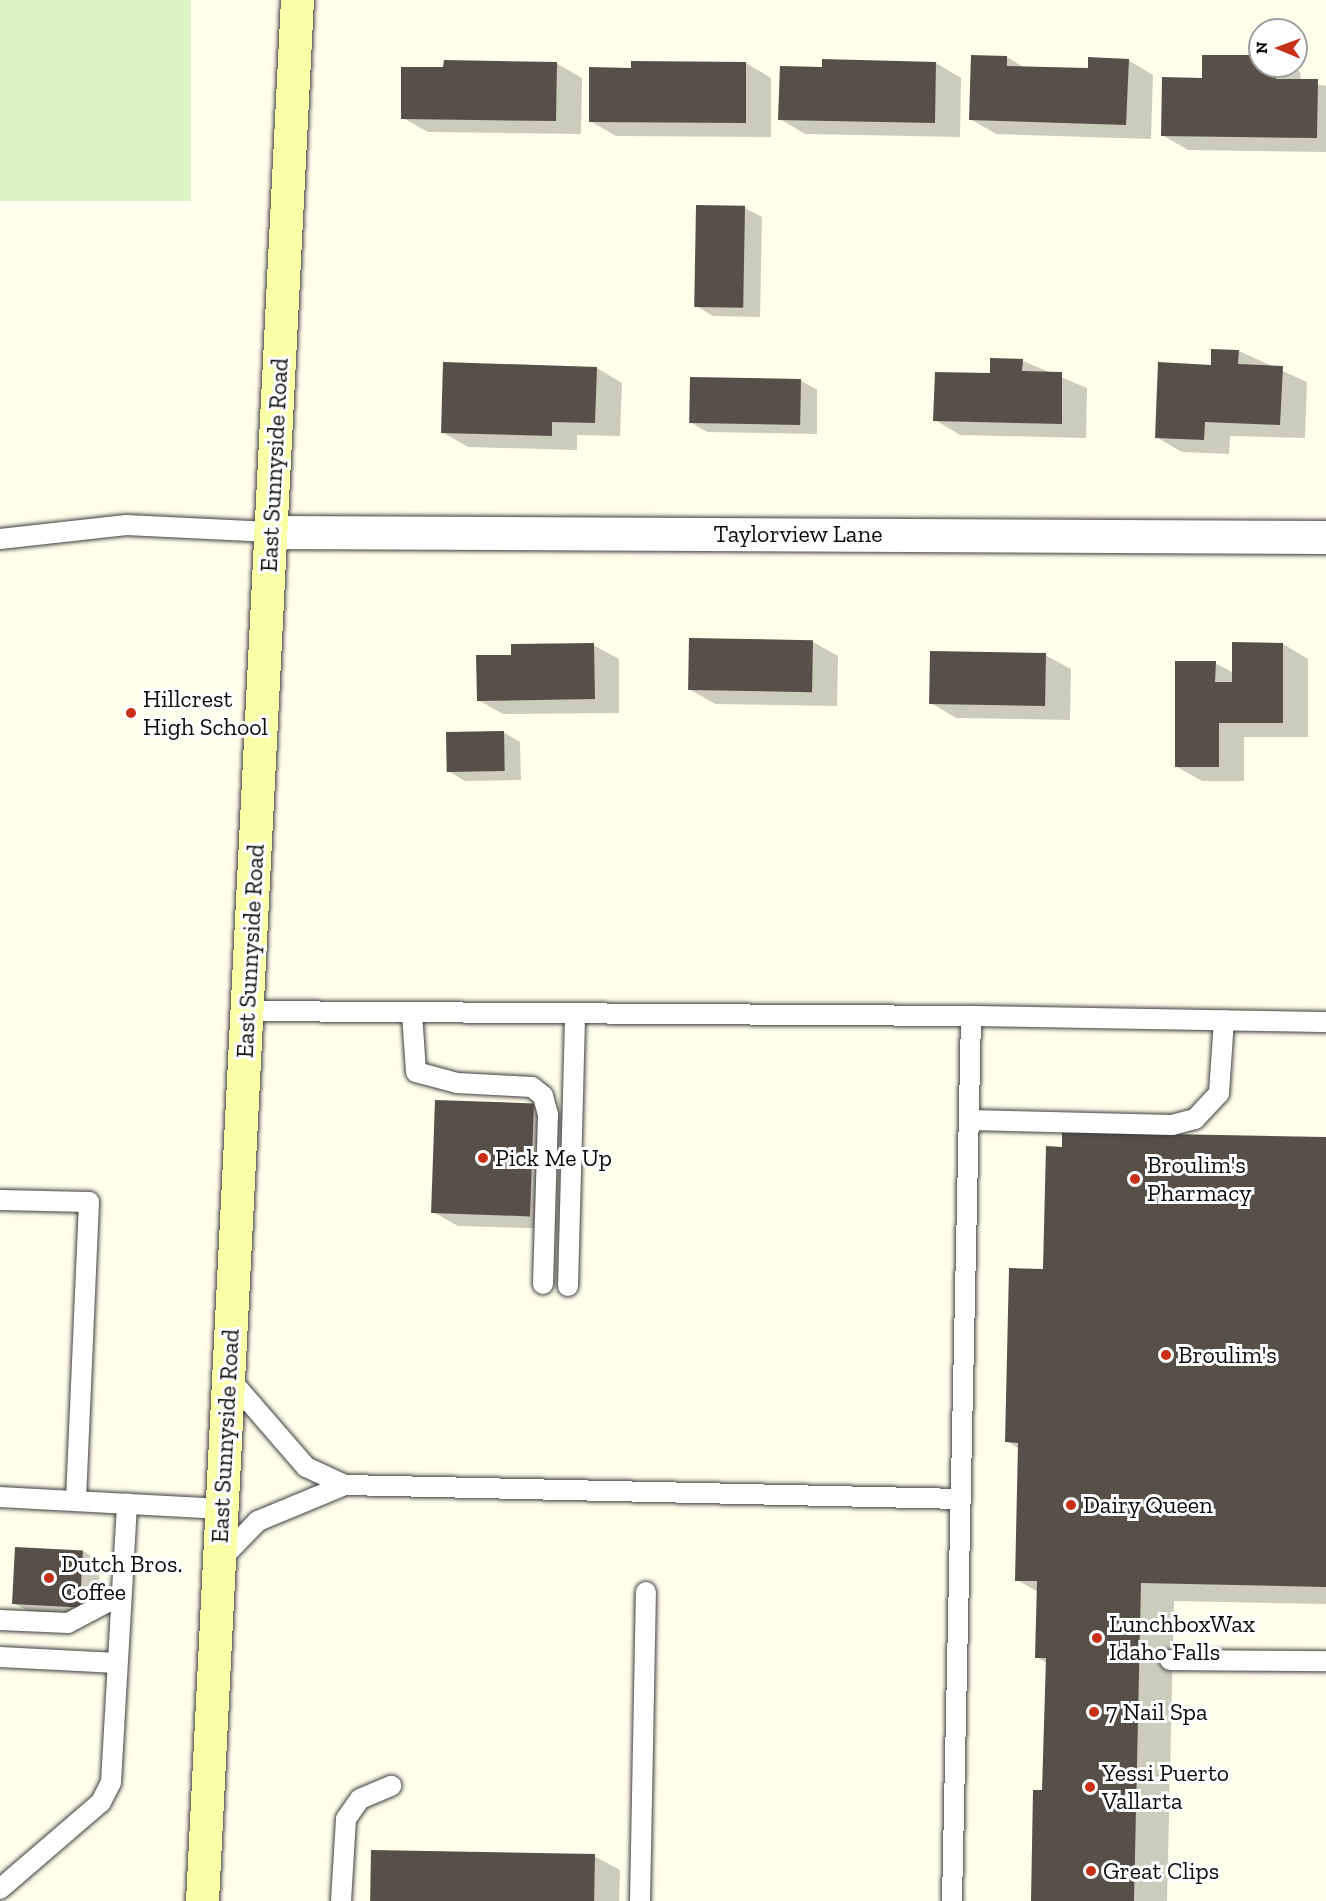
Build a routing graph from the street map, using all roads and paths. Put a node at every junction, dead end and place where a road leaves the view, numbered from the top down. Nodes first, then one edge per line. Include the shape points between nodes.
1 (297, 0) edge
2 (271, 531) junction
3 (1326, 537) edge
4 (0, 538) edge
5 (247, 1011) junction
6 (412, 1013) junction
7 (575, 1014) junction
8 (971, 1016) junction
9 (1224, 1020) junction
10 (1326, 1022) edge
11 (969, 1120) junction
12 (0, 1200) edge
13 (543, 1284) dead end
14 (568, 1286) dead end
15 (228, 1377) junction
16 (345, 1485) junction
17 (0, 1497) edge
18 (961, 1499) junction
19 (76, 1501) junction
20 (127, 1503) junction
21 (222, 1509) junction
22 (219, 1562) junction
23 (646, 1592) dead end
24 (121, 1595) junction
25 (0, 1620) edge
26 (0, 1657) edge
27 (1170, 1660) dead end
28 (1326, 1662) edge
29 (117, 1663) junction
30 (391, 1786) dead end
31 (0, 1889) edge
32 (202, 1901) edge
33 (341, 1901) edge
34 (640, 1901) edge
35 (952, 1901) edge

1 - 2 main road, East Sunnyside Road
2 - 3 street, Taylorview Lane
2 - 4 lane via 126,525
2 - 5 main road, East Sunnyside Road
5 - 6 lane
5 - 15 main road, East Sunnyside Road
6 - 7 lane
6 - 13 lane via 416,1072 457,1083 532,1087 543,1096 548,1115
7 - 8 lane
7 - 14 lane
8 - 9 lane
8 - 11 lane
9 - 10 lane
9 - 11 lane via 1219,1093 1195,1119 1172,1125
11 - 18 lane
12 - 19 lane via 89,1202
15 - 16 lane via 306,1467
15 - 21 main road, East Sunnyside Road
16 - 18 lane
16 - 22 lane via 258,1521
17 - 19 lane
18 - 35 lane
19 - 20 lane
20 - 21 lane
20 - 24 lane
21 - 22 main road, East Sunnyside Road
22 - 32 main road, East Sunnyside Road
23 - 34 lane
24 - 25 lane via 68,1623
24 - 29 lane
26 - 29 lane
27 - 28 lane
29 - 31 lane via 111,1782 101,1802
30 - 33 lane via 360,1799 346,1819

